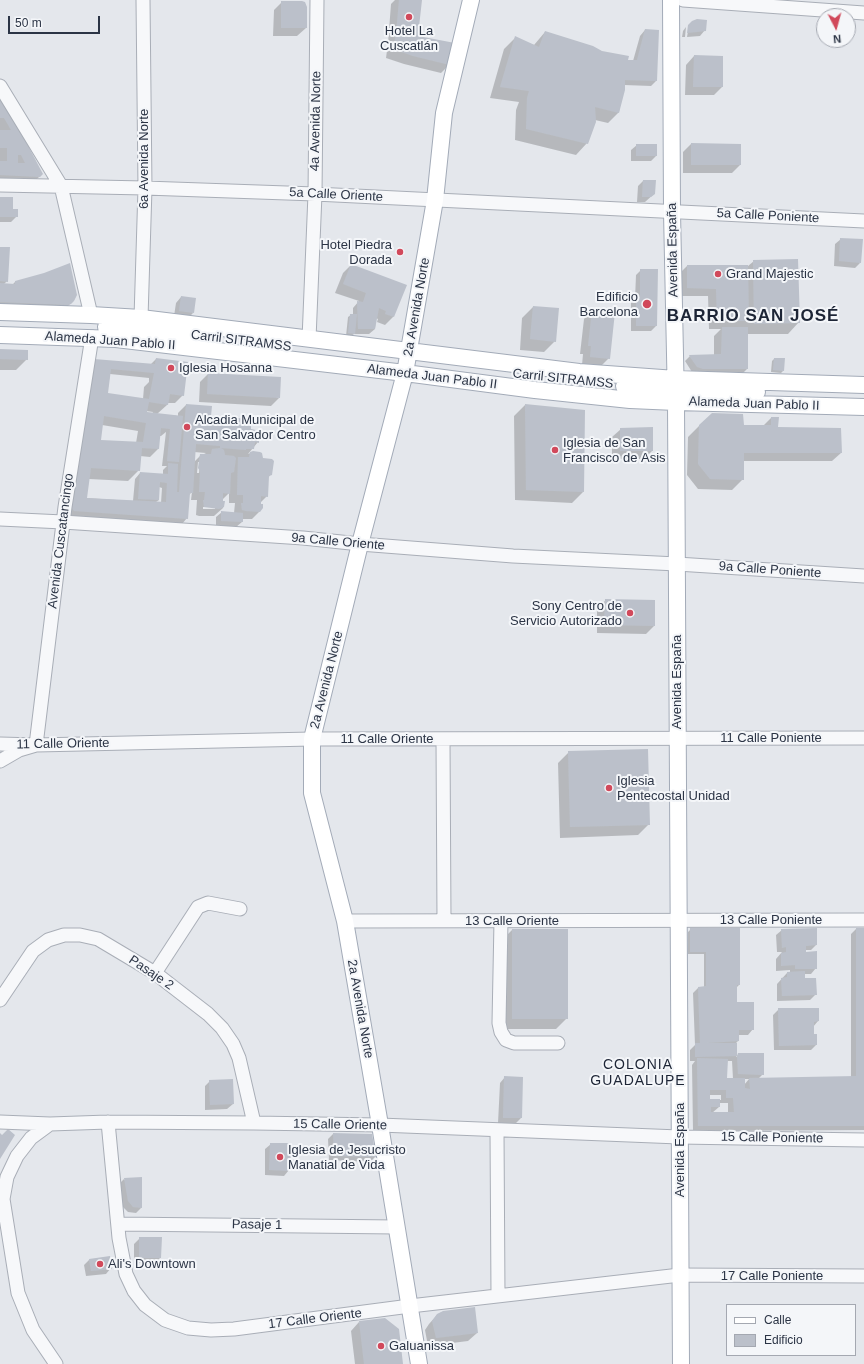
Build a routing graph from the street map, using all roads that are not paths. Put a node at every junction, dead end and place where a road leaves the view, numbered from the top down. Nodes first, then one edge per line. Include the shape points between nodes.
1 (143, 0) edge
2 (317, 0) edge
3 (471, 0) edge
4 (671, 0) edge
5 (683, 0) edge
6 (864, 13) edge
7 (0, 86) edge
8 (0, 185) edge
9 (61, 186) junction
10 (144, 188) junction
11 (315, 194) junction
12 (435, 200) junction
13 (672, 212) junction
14 (864, 221) edge
15 (0, 312) edge
16 (91, 315) junction
17 (141, 318) junction
18 (0, 323) edge
19 (0, 335) edge
20 (92, 337) junction
21 (309, 339) junction
22 (408, 362) junction
23 (864, 385) edge
24 (676, 390) junction
25 (864, 395) edge
26 (864, 407) edge
27 (0, 519) edge
28 (63, 522) junction
29 (360, 544) junction
30 (677, 564) junction
31 (864, 576) edge
32 (864, 738) edge
33 (312, 739) junction
34 (678, 739) junction
35 (443, 740) junction
36 (0, 744) edge
37 (36, 745) junction
38 (0, 761) edge
39 (240, 909) dead end
40 (678, 920) junction
41 (864, 920) edge
42 (345, 921) junction
43 (444, 921) junction
44 (501, 921) junction
45 (155, 973) junction
46 (0, 1000) edge
47 (558, 1043) dead end
48 (0, 1122) edge
49 (108, 1122) junction
50 (254, 1123) junction
51 (50, 1124) junction
52 (380, 1125) junction
53 (497, 1131) junction
54 (680, 1137) junction
55 (864, 1140) edge
56 (2, 1196) edge
57 (118, 1224) junction
58 (396, 1227) junction
59 (680, 1275) junction
60 (864, 1276) edge
61 (498, 1296) junction
62 (410, 1306) junction
63 (56, 1364) edge
64 (419, 1364) edge
65 (681, 1364) edge

1 - 10 street, 6a Avenida Norte
2 - 11 street, 4a Avenida Norte
3 - 12 main road, 2a Avenida Norte via 444,113
4 - 13 main road, Avenida España
5 - 6 street
7 - 9 street
8 - 9 street, 5a Calle Oriente
9 - 10 street, 5a Calle Oriente
9 - 16 street
10 - 11 street, 5a Calle Oriente
10 - 17 street, 6a Avenida Norte
11 - 12 street, 5a Calle Oriente
11 - 21 street, 4a Avenida Norte
12 - 13 street, 5a Calle Oriente
12 - 22 main road, 2a Avenida Norte
13 - 14 street, 5a Calle Poniente
13 - 24 main road, Avenida España
15 - 16 main road, Alameda Juan Pablo II
16 - 17 main road, Alameda Juan Pablo II
17 - 21 main road, Alameda Juan Pablo II
18 - 22 main road, Carril SITRAMSS via 101,326
19 - 20 main road, Alameda Juan Pablo II
20 - 22 main road, Alameda Juan Pablo II
20 - 28 street, Avenida Cuscatancingo
21 - 22 main road, Alameda Juan Pablo II
22 - 24 main road, Alameda Juan Pablo II via 579,372
22 - 24 main road, Alameda Juan Pablo II via 579,394
22 - 29 main road, 2a Avenida Norte
23 - 24 main road, Alameda Juan Pablo II
24 - 25 main road
24 - 26 main road, Alameda Juan Pablo II
24 - 30 main road, Avenida España
27 - 28 street, 9a Calle Oriente
28 - 29 street, 9a Calle Oriente
28 - 37 street, Avenida Cuscatancingo
29 - 30 street, 9a Calle Oriente via 513,556
29 - 33 main road, 2a Avenida Norte
30 - 31 street, 9a Calle Poniente
30 - 34 main road, Avenida España
32 - 34 street, 11 Calle Poniente
33 - 35 street, 11 Calle Oriente
33 - 37 street, 11 Calle Oriente
33 - 42 main road, 2a Avenida Norte via 312,793
34 - 35 street, 11 Calle Oriente
34 - 40 main road, Avenida España
35 - 43 street
36 - 37 street, 11 Calle Oriente
37 - 38 street via 19,750
39 - 45 street via 208,903 198,907
40 - 41 street, 13 Calle Poniente
40 - 44 street, 13 Calle Oriente
40 - 54 main road, Avenida España
42 - 43 street, 13 Calle Oriente
42 - 52 main road, 2a Avenida Norte
43 - 44 street, 13 Calle Oriente
44 - 47 street via 501,1032 506,1040 514,1043
45 - 46 street, Pasaje 2 via 98,940 80,935 64,935 48,940 33,951
45 - 50 street, Pasaje 2 via 208,1014 233,1044 244,1074
48 - 51 street, 15 Calle Oriente
49 - 50 street, 15 Calle Oriente
49 - 51 street, 15 Calle Oriente
49 - 57 street, 17 Calle Oriente
50 - 52 street, 15 Calle Oriente
51 - 56 street via 31,1138 17,1156
52 - 53 street, 15 Calle Oriente
52 - 58 main road, 2a Avenida Norte
53 - 54 street, 15 Calle Oriente
53 - 61 street
54 - 55 street, 15 Calle Poniente
54 - 59 main road, Avenida España
56 - 63 street via 18,1293 33,1330
57 - 58 street, Pasaje 1
57 - 62 street, 17 Calle Oriente via 126,1274 134,1291 145,1305 165,1320 188,1328 234,1329
58 - 62 main road, 2a Avenida Norte
59 - 60 street, 17 Calle Poniente
59 - 61 street, 17 Calle Oriente
59 - 65 main road, Avenida España
61 - 62 street, 17 Calle Oriente
62 - 64 main road, 2a Avenida Norte

